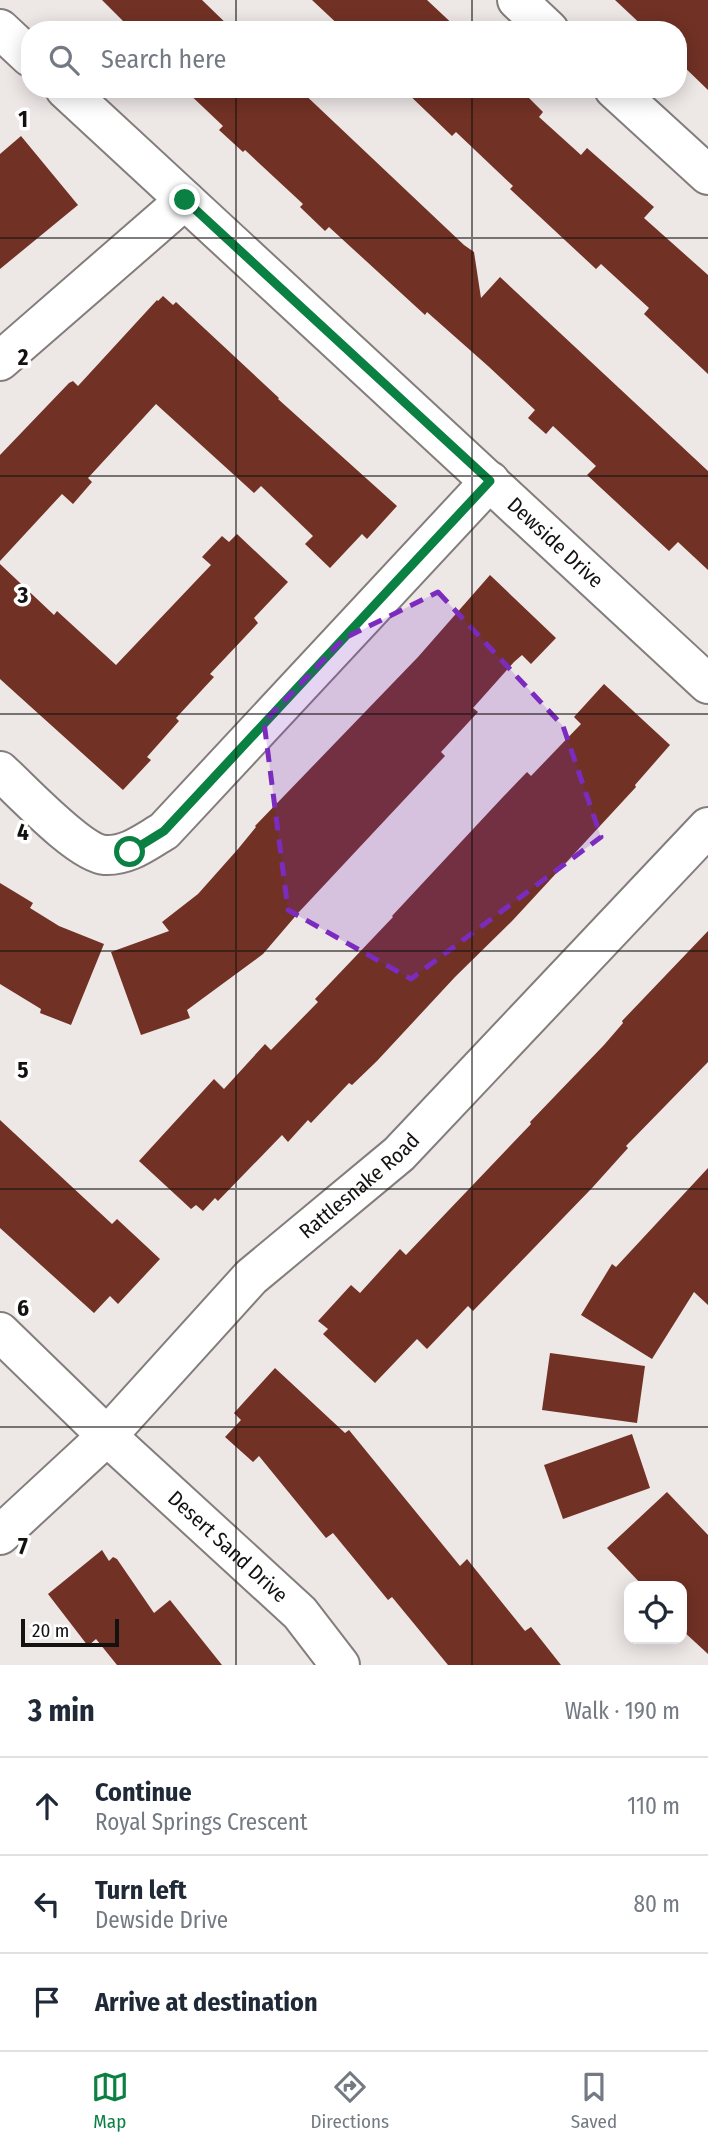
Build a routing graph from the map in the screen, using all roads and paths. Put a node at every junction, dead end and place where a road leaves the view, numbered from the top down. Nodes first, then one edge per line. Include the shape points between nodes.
1 (517, 0) edge
2 (539, 21) edge
3 (0, 29) edge
4 (21, 49) edge
5 (75, 98) edge
6 (624, 98) edge
7 (708, 175) edge
8 (185, 200) junction
9 (0, 361) edge
10 (490, 481) junction
11 (708, 684) edge
12 (0, 771) edge
13 (708, 827) edge
14 (0, 1332) edge
15 (107, 1436) junction
16 (0, 1535) edge
17 (340, 1665) edge

1 - 2 street
3 - 4 street
5 - 8 street, Dewside Drive
6 - 7 street
8 - 9 street
8 - 10 street, Dewside Drive
10 - 11 street, Dewside Drive
10 - 12 street via 164,831 130,852 103,855 70,837
13 - 15 street, Rattlesnake Road via 399,1154 251,1277
14 - 15 street, Desert Sand Drive
15 - 16 street, Rattlesnake Road
15 - 17 street, Desert Sand Drive via 300,1613

